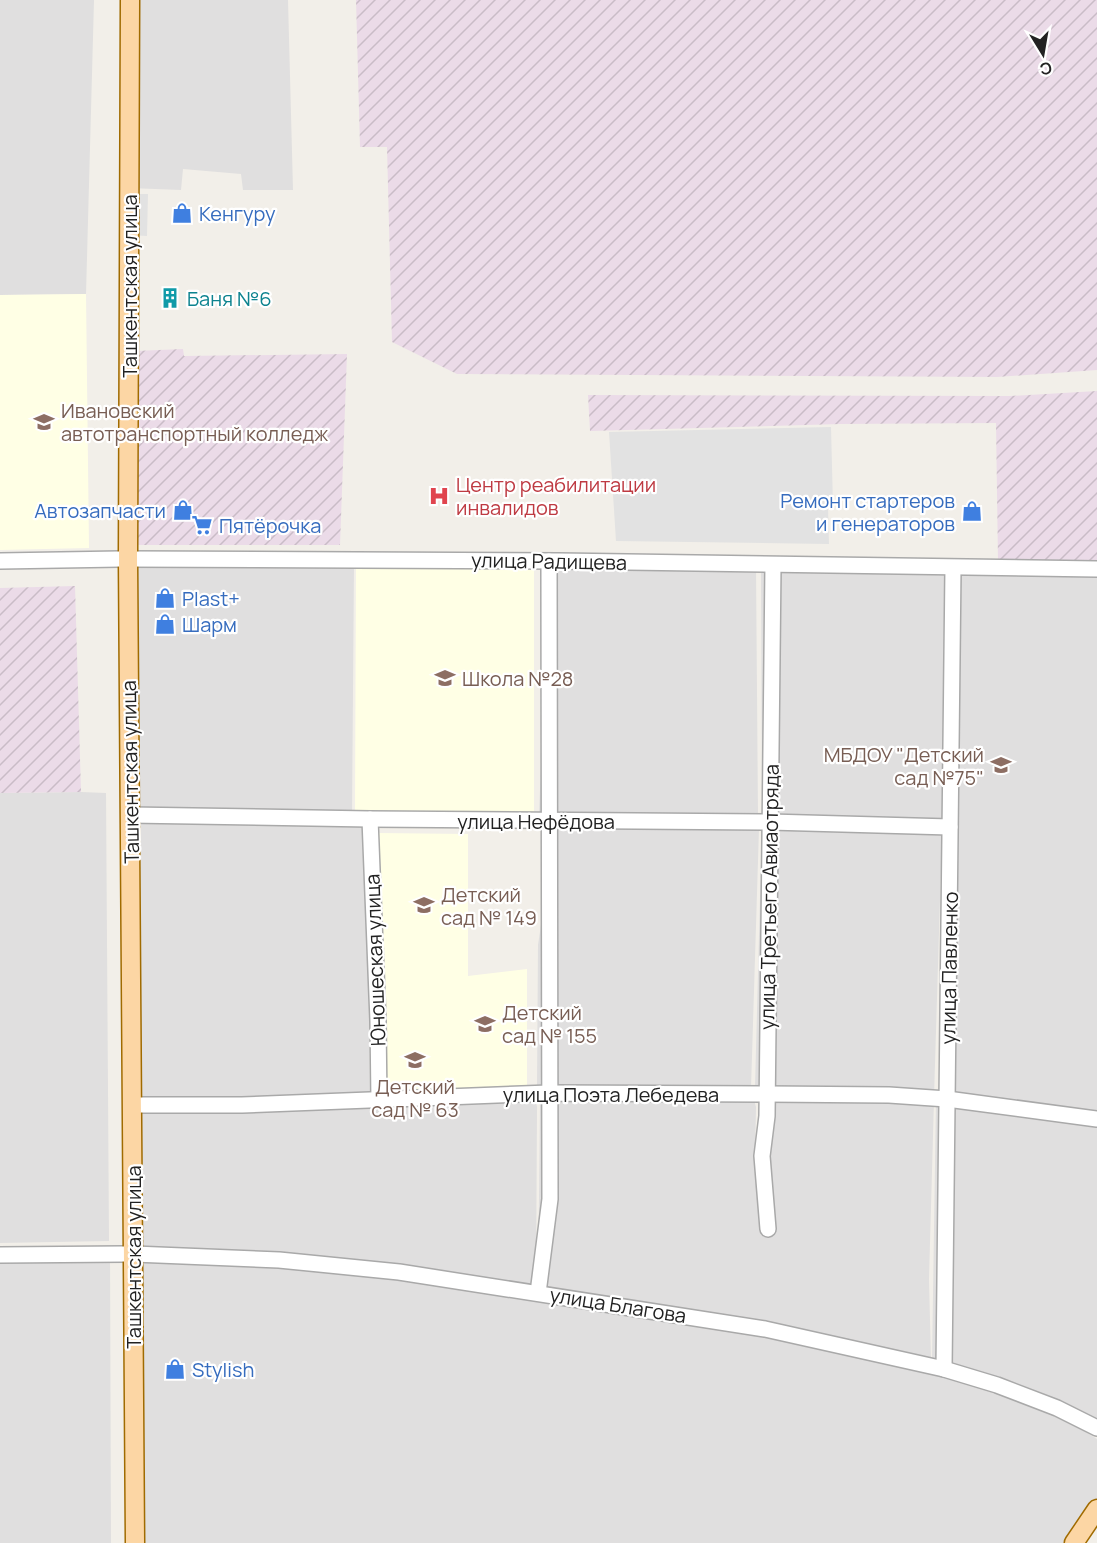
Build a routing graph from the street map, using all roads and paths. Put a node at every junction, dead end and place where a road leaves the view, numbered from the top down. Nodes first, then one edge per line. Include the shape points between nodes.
1 (120, 0) edge
2 (130, 0) edge
3 (124, 559) junction
4 (0, 561) edge
5 (549, 561) junction
6 (773, 565) junction
7 (953, 568) junction
8 (1097, 569) edge
9 (126, 815) junction
10 (370, 819) junction
11 (549, 821) junction
12 (770, 822) junction
13 (950, 828) junction
14 (549, 1093) junction
15 (767, 1094) junction
16 (947, 1099) junction
17 (379, 1101) junction
18 (128, 1106) junction
19 (1097, 1119) edge
20 (768, 1229) dead end
21 (129, 1254) junction
22 (0, 1255) edge
23 (538, 1293) junction
24 (944, 1369) junction
25 (1097, 1428) edge
26 (1097, 1509) edge
27 (126, 1543) edge
28 (135, 1543) edge
29 (1074, 1543) edge

1 - 3 main road, Ташкентская улица
2 - 3 main road, Ташкентская улица
3 - 4 street, улица Радищева
3 - 5 street, улица Радищева
3 - 9 main road, Ташкентская улица
5 - 6 street, улица Радищева
5 - 11 street
6 - 7 street, улица Радищева
6 - 12 street, улица Третьего Авиаотряда
7 - 8 street, улица Радищева
7 - 13 street, улица Павленко
9 - 10 street, улица Нефёдова
9 - 18 main road, Ташкентская улица
10 - 11 street, улица Нефёдова
10 - 17 street, Юношеская улица
11 - 12 street, улица Нефёдова
11 - 14 street
12 - 13 street, улица Нефёдова
12 - 15 street, улица Третьего Авиаотряда
13 - 16 street, улица Павленко
14 - 15 street, улица Поэта Лебедева
14 - 17 street, улица Поэта Лебедева
14 - 23 street via 550,1199
15 - 16 street, улица Поэта Лебедева
15 - 20 street, улица Третьего Авиаотряда via 762,1156
16 - 19 street, улица Поэта Лебедева
16 - 24 street, улица Павленко
17 - 18 street, улица Поэта Лебедева
18 - 21 main road, Ташкентская улица
21 - 22 street, улица Благова
21 - 23 street, улица Благова via 313,1262
21 - 27 main road, Ташкентская улица
21 - 28 main road, Ташкентская улица
23 - 24 street, улица Благова via 765,1329
24 - 25 street, улица Благова via 997,1384
26 - 29 main road

